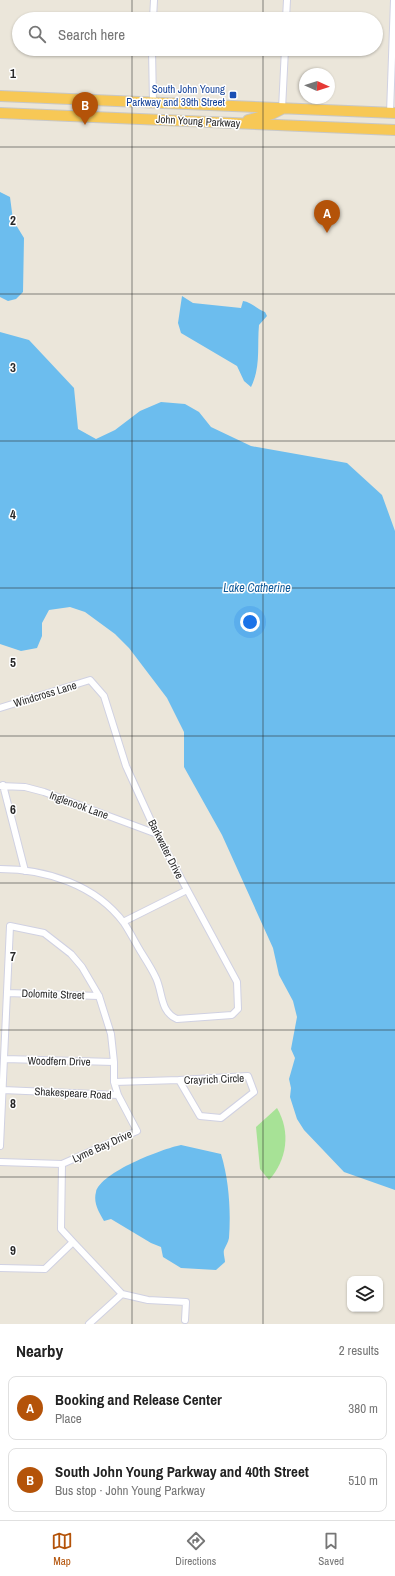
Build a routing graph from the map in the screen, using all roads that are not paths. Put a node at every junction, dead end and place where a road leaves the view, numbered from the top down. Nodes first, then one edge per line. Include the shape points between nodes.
1 (154, 0) edge
2 (287, 0) edge
3 (394, 0) edge
4 (153, 12) edge
5 (286, 12) edge
6 (152, 56) edge
7 (285, 56) edge
8 (0, 96) edge
9 (153, 103) junction
10 (282, 108) junction
11 (0, 113) edge
12 (392, 113) edge
13 (236, 123) junction
14 (395, 130) edge
15 (90, 680) joint
16 (0, 708) edge
17 (2, 785) edge
18 (157, 834) junction
19 (0, 868) edge
20 (25, 871) junction
21 (187, 890) junction
22 (123, 922) junction
23 (7, 993) junction
24 (99, 996) junction
25 (4, 1059) junction
26 (114, 1062) junction
27 (178, 1080) junction
28 (114, 1082) junction
29 (3, 1090) junction
30 (118, 1095) junction
31 (0, 1146) edge
32 (0, 1162) edge
33 (62, 1164) junction
34 (73, 1242) junction
35 (0, 1268) edge
36 (122, 1294) junction
37 (185, 1320) dead end
38 (89, 1324) edge

1 - 4 street
2 - 5 street
3 - 12 street
6 - 9 street
7 - 10 street
8 - 9 highway, John Young Parkway
9 - 10 highway, John Young Parkway
10 - 12 highway, John Young Parkway
10 - 13 highway via 272,114
11 - 13 highway, John Young Parkway
13 - 14 highway, John Young Parkway
15 - 16 street, Windcross Lane
15 - 18 street, Barkwater Drive via 104,696 126,766
17 - 18 street, Inglenook Lane via 44,792
17 - 20 street
18 - 21 street, Barkwater Drive
19 - 20 street
20 - 22 street via 59,878 83,887
21 - 22 street
21 - 22 street, Barkwater Drive via 236,982 238,1009 232,1015 177,1019 170,1016 156,978
23 - 24 street, Dolomite Street
23 - 24 street via 10,926 44,933 71,954
23 - 25 street
24 - 26 street via 111,1034
25 - 26 street, Woodfern Drive
25 - 29 street
26 - 28 street
27 - 27 street, Crayrich Circle via 248,1076 254,1092 221,1118 200,1116
27 - 28 street, Crayrich Circle
28 - 30 street
29 - 30 street, Shakespeare Road
29 - 31 street
30 - 33 street, Lyme Bay Drive via 137,1131
32 - 33 street
33 - 34 street, Lyme Bay Drive via 61,1229
34 - 35 street via 46,1269
34 - 36 street, Lyme Bay Drive
36 - 37 street via 148,1300 186,1302
36 - 38 street

